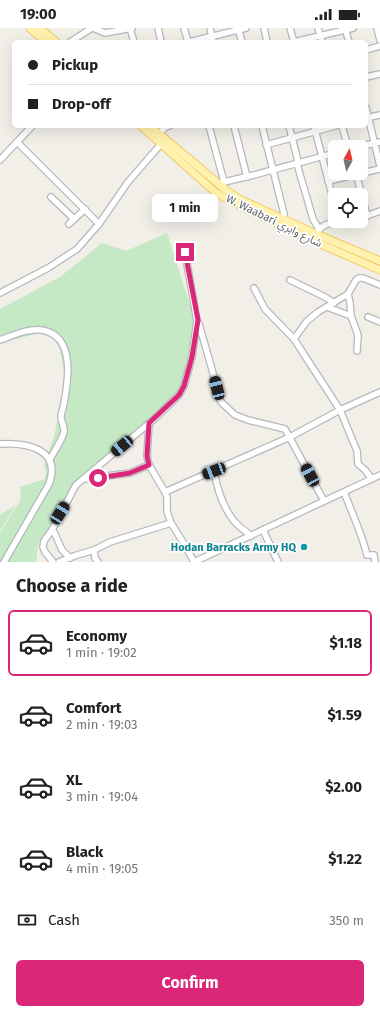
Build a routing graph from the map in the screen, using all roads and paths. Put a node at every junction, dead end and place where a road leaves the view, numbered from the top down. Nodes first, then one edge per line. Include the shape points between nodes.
1 (30, 28) edge
2 (40, 28) edge
3 (92, 28) edge
4 (131, 28) edge
5 (158, 28) edge
6 (184, 28) edge
7 (210, 28) edge
8 (246, 28) edge
9 (264, 28) edge
10 (290, 28) edge
11 (318, 28) edge
12 (353, 28) edge
13 (377, 28) edge
14 (238, 29) edge
15 (345, 29) edge
16 (320, 35) junction
17 (213, 39) edge
18 (44, 40) edge
19 (54, 40) edge
20 (73, 40) edge
21 (134, 40) edge
22 (161, 40) edge
23 (187, 40) edge
24 (241, 40) edge
25 (267, 40) edge
26 (293, 40) edge
27 (301, 40) edge
28 (321, 40) edge
29 (348, 40) edge
30 (380, 40) edge
31 (380, 46) edge
32 (368, 49) edge
33 (380, 74) edge
34 (368, 77) edge
35 (380, 115) edge
36 (368, 118) edge
37 (368, 120) edge
38 (30, 128) edge
39 (143, 128) edge
40 (152, 128) edge
41 (165, 128) edge
42 (209, 128) edge
43 (235, 128) edge
44 (262, 128) edge
45 (290, 128) edge
46 (343, 128) edge
47 (315, 129) edge
48 (158, 134) junction
49 (292, 137) junction
50 (346, 140) edge
51 (17, 142) junction
52 (378, 143) edge
53 (161, 144) junction
54 (266, 145) junction
55 (368, 145) edge
56 (328, 155) edge
57 (322, 157) junction
58 (0, 160) edge
59 (297, 164) junction
60 (380, 167) edge
61 (272, 170) junction
62 (368, 170) edge
63 (247, 177) junction
64 (335, 180) edge
65 (328, 182) junction
66 (222, 184) junction
67 (330, 188) edge
68 (52, 197) dead end
69 (85, 209) junction
70 (380, 211) edge
71 (368, 216) edge
72 (284, 218) junction
73 (74, 219) junction
74 (69, 224) dead end
75 (100, 224) junction
76 (328, 224) edge
77 (318, 231) junction
78 (185, 252) dead end
79 (380, 260) edge
80 (380, 270) edge
81 (290, 280) dead end
82 (380, 285) edge
83 (254, 288) dead end
84 (0, 294) edge
85 (348, 294) junction
86 (334, 303) junction
87 (328, 307) junction
88 (350, 316) junction
89 (368, 317) dead end
90 (198, 320) junction
91 (380, 322) edge
92 (294, 339) junction
93 (0, 340) edge
94 (357, 351) dead end
95 (380, 392) edge
96 (340, 410) junction
97 (149, 423) junction
98 (290, 437) junction
99 (0, 444) edge
100 (50, 459) junction
101 (149, 465) junction
102 (214, 471) junction
103 (380, 475) edge
104 (84, 479) junction
105 (372, 479) junction
106 (165, 492) junction
107 (344, 492) junction
108 (324, 501) junction
109 (171, 523) junction
110 (52, 530) junction
111 (264, 530) junction
112 (251, 536) junction
113 (94, 550) junction
114 (70, 558) junction
115 (4, 562) edge
116 (53, 562) edge
117 (59, 562) edge
118 (98, 562) edge
119 (194, 562) edge
120 (278, 562) edge
121 (374, 562) edge

1 - 18 main road
2 - 19 main road
3 - 4 street via 105,33
3 - 20 street
4 - 21 street
5 - 22 street
6 - 23 street
7 - 17 street
8 - 14 street
9 - 25 street
10 - 26 street
11 - 16 street
12 - 15 street
13 - 30 street
14 - 17 street
14 - 24 street
15 - 16 street
15 - 29 street
16 - 27 street
16 - 28 street
31 - 32 street
33 - 34 street
35 - 36 street
37 - 52 street
38 - 51 street
39 - 53 main road, W. Waabari شارع وابري
40 - 48 main road, W. Waabari شارع وابري
41 - 48 street
42 - 66 street
43 - 63 street
44 - 54 street
45 - 49 street
46 - 50 street
47 - 49 street
47 - 57 street
48 - 66 main road, W. Waabari شارع وابري
49 - 54 street
49 - 59 street
51 - 58 street
51 - 69 street
52 - 55 street
52 - 60 street
53 - 75 street via 128,182
53 - 80 main road, W. Waabari شارع وابري via 222,197
54 - 61 street
56 - 57 street
57 - 59 street
57 - 65 street
59 - 61 street
59 - 77 street
60 - 62 street
61 - 63 street
61 - 72 street
63 - 66 street
64 - 65 street
65 - 67 street
66 - 72 main road, W. Waabari شارع وابري via 239,199
68 - 73 street
69 - 73 street
69 - 75 street
70 - 71 street
72 - 77 main road, W. Waabari شارع وابري
73 - 74 street
75 - 84 street via 69,255
76 - 77 street
77 - 79 main road, W. Waabari شارع وابري
78 - 90 street
81 - 86 street
82 - 85 street via 359,278
83 - 92 street via 265,309
85 - 86 street
85 - 88 street
86 - 87 street
87 - 88 street
87 - 92 street via 307,321
88 - 94 street via 358,336
89 - 91 street
90 - 97 street via 184,386 179,395
90 - 98 street via 222,403 235,415 285,429
92 - 96 street
93 - 100 street via 32,330 41,330 61,340 68,371 67,392 61,417 64,432
95 - 96 street
96 - 98 street
96 - 105 street via 356,451 358,464
97 - 101 street
97 - 104 street
98 - 102 street
98 - 108 street
99 - 100 street via 27,445 40,450
100 - 115 street via 52,471 49,484
101 - 104 street via 130,473
101 - 106 street
102 - 106 street
102 - 112 street via 226,508 235,522
103 - 105 street
104 - 110 street via 76,485
105 - 107 street
106 - 109 street
107 - 108 street
107 - 121 street via 364,540 367,555 374,555
108 - 111 street
109 - 113 street via 110,542
109 - 119 street
110 - 114 street via 62,550
110 - 116 street via 43,547
111 - 112 street
111 - 120 street
112 - 119 street
113 - 114 street
113 - 118 street
114 - 117 street

